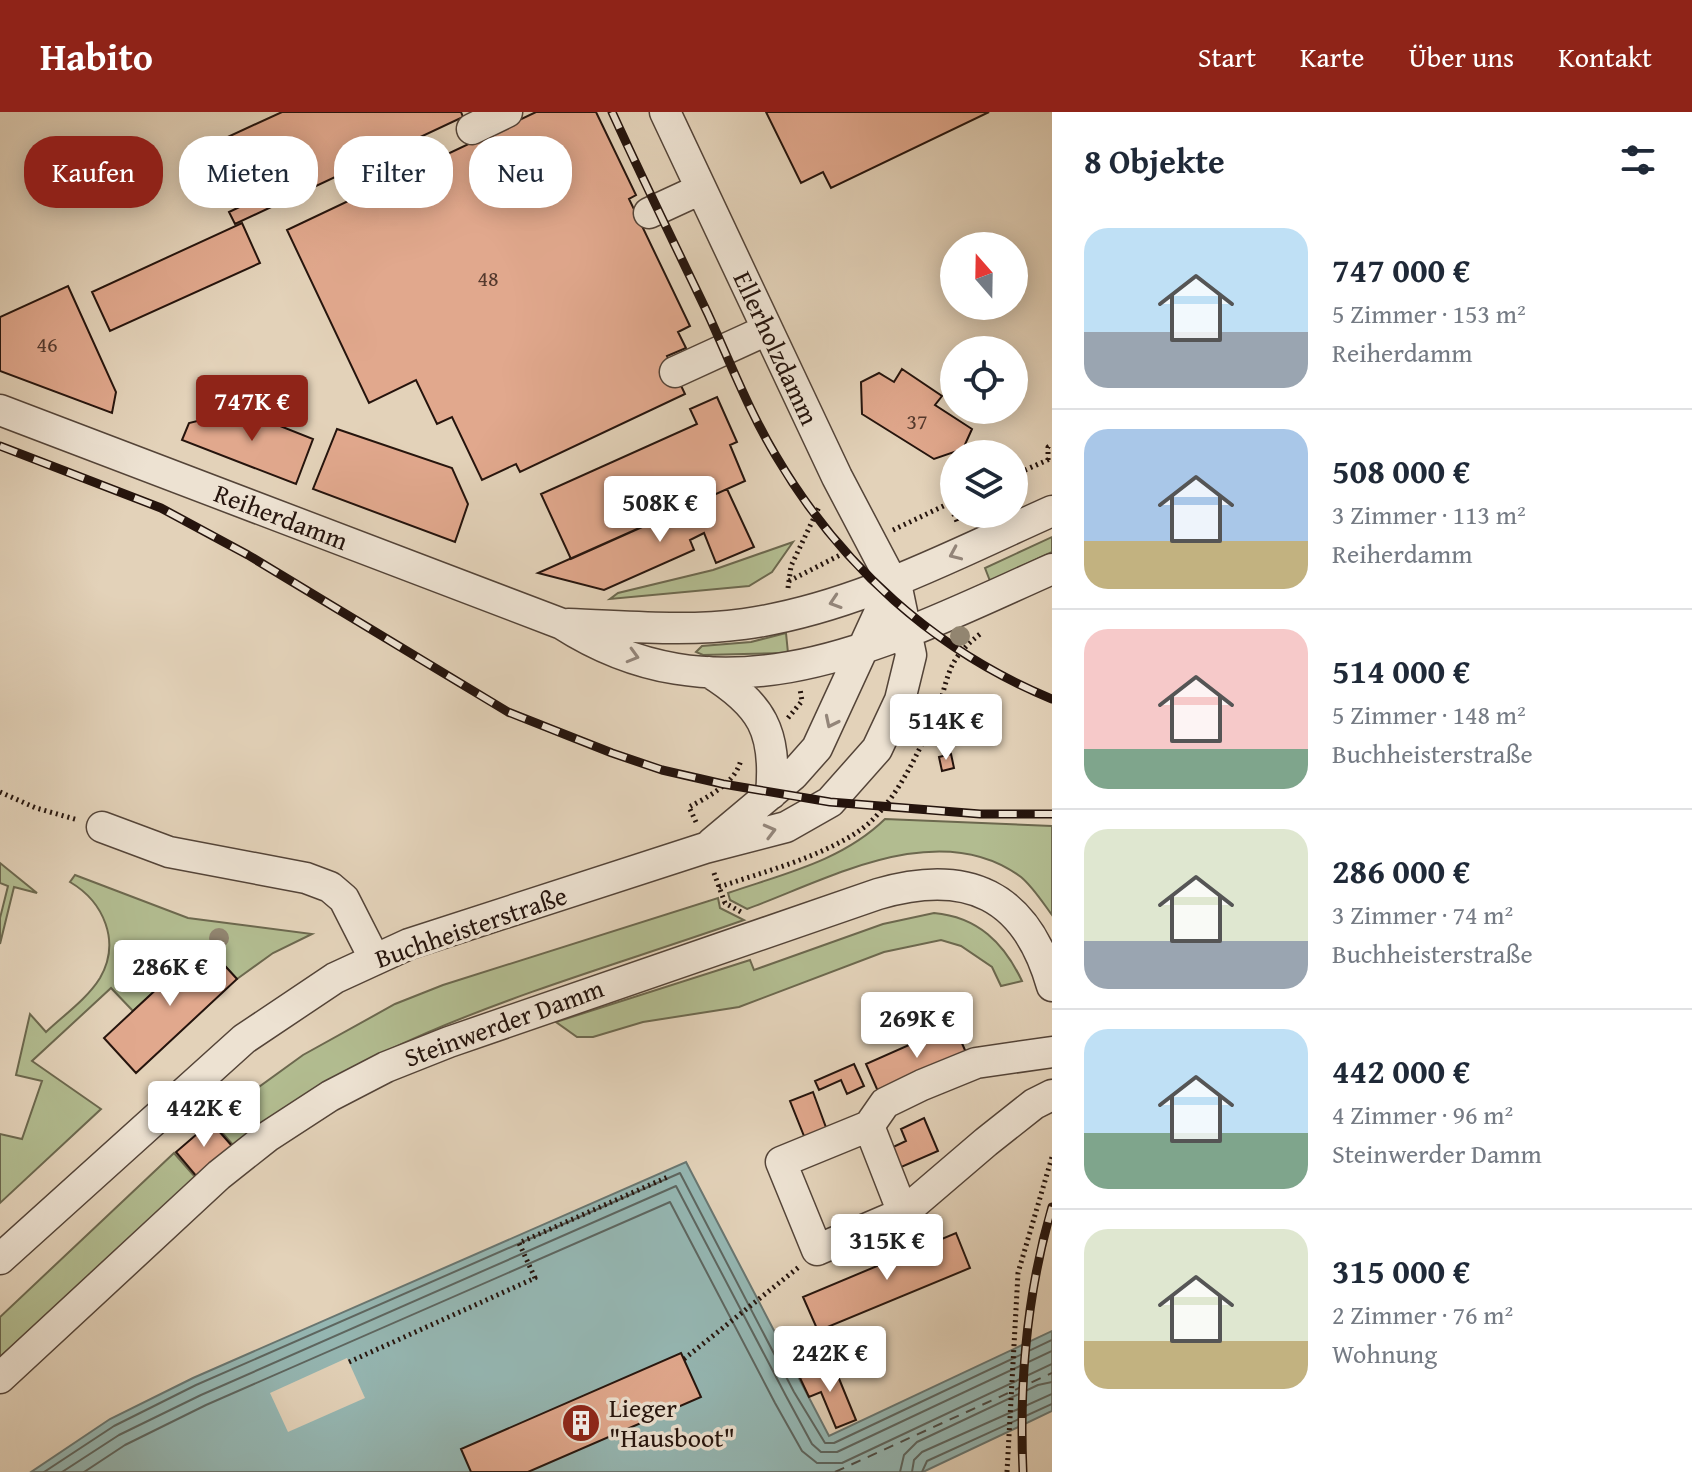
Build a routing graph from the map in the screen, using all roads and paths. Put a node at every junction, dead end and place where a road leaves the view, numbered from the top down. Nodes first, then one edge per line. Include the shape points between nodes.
1 (507, 112) edge
2 (665, 112) edge
3 (472, 129) dead end
4 (701, 189) junction
5 (649, 213) dead end
6 (767, 330) junction
7 (675, 372) dead end
8 (0, 410) edge
9 (1052, 445) edge
10 (1050, 459) edge
11 (1028, 469) edge
12 (837, 477) junction
13 (940, 508) edge
14 (1052, 511) edge
15 (872, 540) junction
16 (1052, 569) edge
17 (886, 584) junction
18 (562, 624) junction
19 (908, 634) junction
20 (864, 651) junction
21 (709, 672) junction
22 (800, 689) dead end
23 (783, 722) dead end
24 (741, 754) dead end
25 (0, 792) edge
26 (771, 794) junction
27 (689, 807) dead end
28 (102, 827) joint
29 (705, 848) junction
30 (719, 887) dead end
31 (753, 917) dead end
32 (374, 958) junction
33 (1052, 986) edge
34 (1052, 1052) edge
35 (1052, 1095) edge
36 (869, 1126) junction
37 (1052, 1157) edge
38 (670, 1176) dead end
39 (903, 1213) junction
40 (0, 1259) edge
41 (792, 1274) dead end
42 (684, 1359) dead end
43 (349, 1362) dead end
44 (0, 1378) edge
45 (1007, 1472) edge

1 - 3 street
2 - 4 street, Ellerholzdamm
4 - 5 street
4 - 6 street, Ellerholzdamm
6 - 7 street
6 - 12 street, Ellerholzdamm
8 - 18 street, Reiherdamm
9 - 10 path
10 - 11 path
12 - 15 street, Ellerholzdamm
12 - 15 path via 814,515 788,582
13 - 15 path
14 -> 17 street, Reiherdamm
15 - 17 street, Ellerholzdamm
16 - 19 street, Reiherdamm
17 -> 18 street, Reiherdamm via 816,609 743,624 691,629
17 - 19 street, Buchheisterstraße
17 - 20 street, Buchheisterstraße
18 -> 21 street, Reiherdamm via 625,654
19 - 20 street, Reiherdamm
29 -> 19 street, Buchheisterstraße via 786,827 830,802 849,784 891,724 907,679
20 - 21 street, Reiherdamm via 798,667
20 -> 26 street, Buchheisterstraße via 817,748
21 - 26 street via 760,714 773,750
22 - 23 path via 802,701
24 - 27 path via 734,774
25 - 28 path
26 - 29 street, Buchheisterstraße
28 - 32 street via 169,852 330,887 344,899
29 - 32 street, Buchheisterstraße
30 - 31 path via 725,903
32 - 40 street, Buchheisterstraße via 244,1039
33 - 44 street, Steinwerder Damm via 1035,941 1003,905 958,884 924,883 878,894 449,1042 355,1082 267,1137
34 - 36 street via 976,1063 885,1103
35 - 39 street
36 - 39 street
36 - 39 street via 781,1162 817,1250
37 - 45 path via 1025,1244 1012,1341
38 - 43 path via 519,1243 535,1278
41 - 42 path

